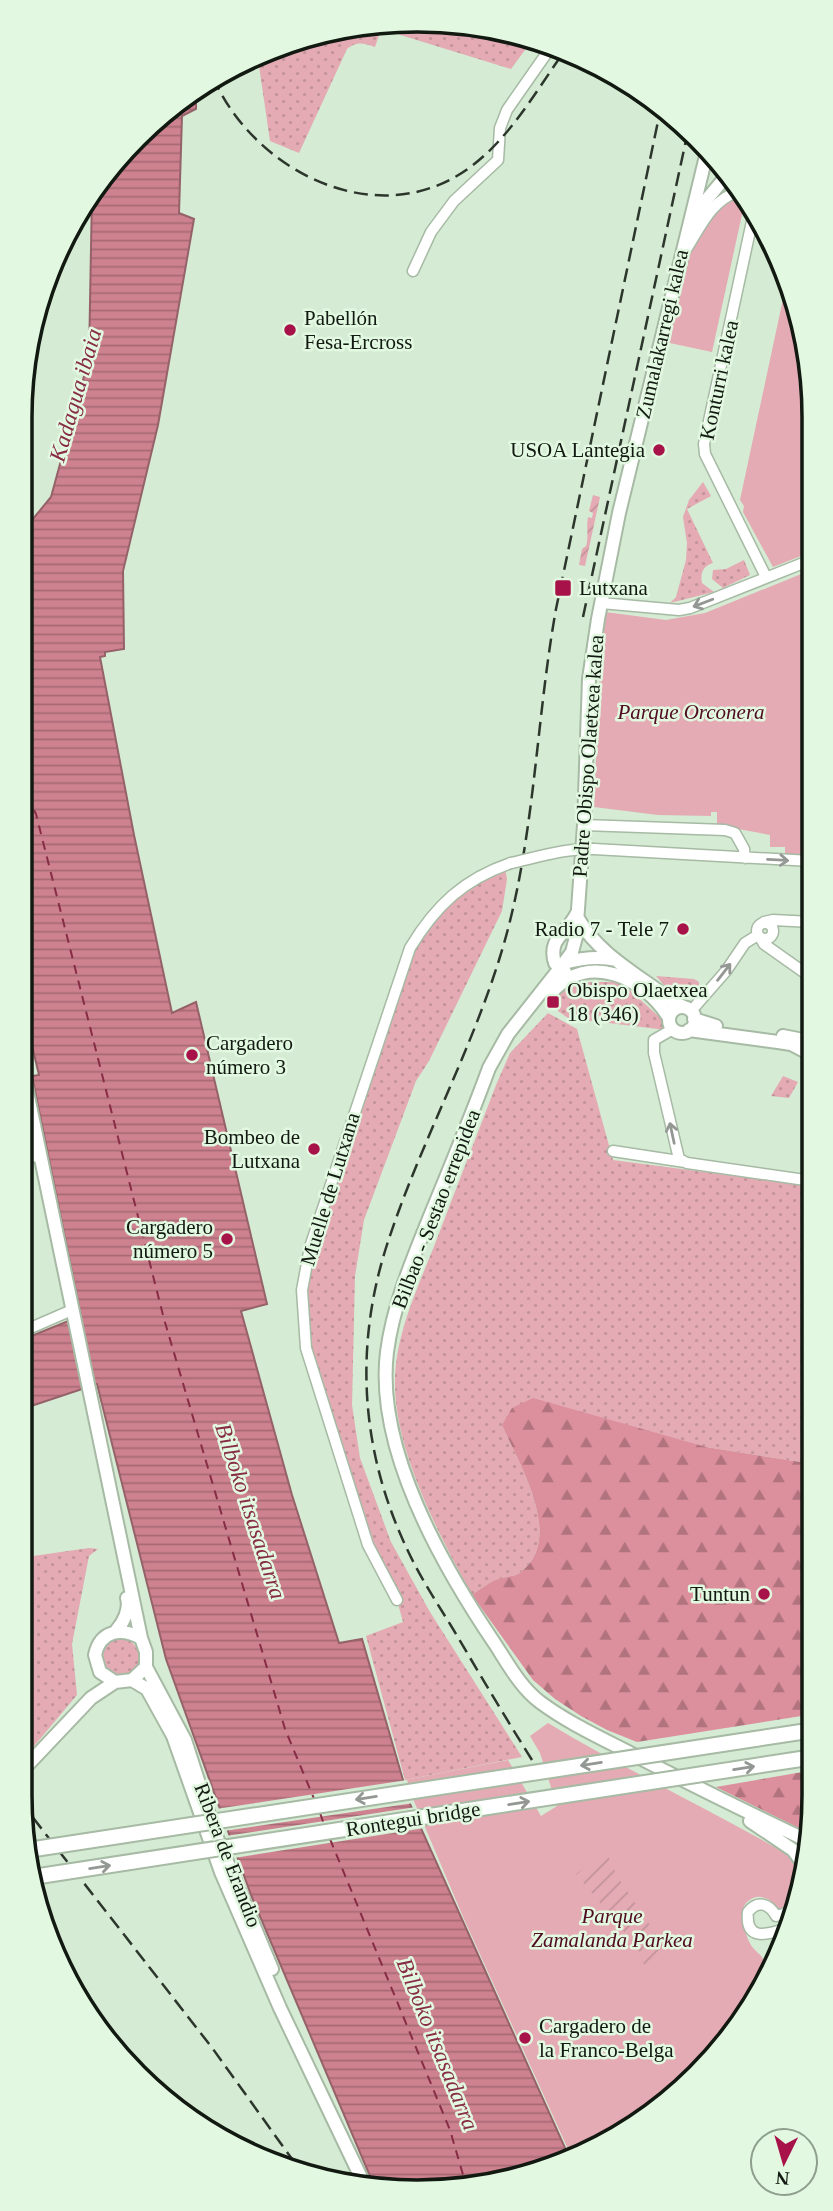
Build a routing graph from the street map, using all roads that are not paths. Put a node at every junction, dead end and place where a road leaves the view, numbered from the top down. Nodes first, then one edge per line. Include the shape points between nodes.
1 (546, 54) edge
2 (705, 162) edge
3 (721, 181) edge
4 (730, 194) edge
5 (751, 226) edge
6 (686, 249) junction
7 (413, 271) dead end
8 (679, 271) junction
9 (802, 563) edge
10 (766, 577) junction
11 (601, 603) junction
12 (584, 825) junction
13 (744, 858) junction
14 (802, 861) edge
15 (579, 915) junction
16 (802, 921) edge
17 (759, 936) junction
18 (618, 967) junction
19 (567, 970) junction
20 (802, 971) edge
21 (690, 1017) junction
22 (669, 1027) junction
23 (802, 1041) edge
24 (802, 1050) edge
25 (32, 1114) edge
26 (612, 1151) dead end
27 (32, 1156) edge
28 (41, 1157) junction
29 (687, 1163) junction
30 (802, 1179) edge
31 (73, 1314) junction
32 (32, 1328) edge
33 (107, 1470) junction
34 (397, 1600) dead end
35 (116, 1631) junction
36 (141, 1638) junction
37 (146, 1667) junction
38 (100, 1672) junction
39 (132, 1680) junction
40 (115, 1682) junction
41 (91, 1698) junction
42 (802, 1732) edge
43 (802, 1759) edge
44 (32, 1760) edge
45 (712, 1796) junction
46 (799, 1837) edge
47 (36, 1849) edge
48 (796, 1855) edge
49 (41, 1877) edge
50 (782, 1914) edge
51 (776, 1931) edge
52 (301, 2048) junction
53 (360, 2175) edge

1 - 7 street via 507,110 500,128 498,160 454,201 430,232
2 - 8 main road, Zumalakarregi kalea
3 - 6 main road via 694,220
4 - 6 street via 711,211
5 - 10 street, Konturri kalea via 705,454
6 - 8 main road
8 - 11 main road, Zumalakarregi kalea
9 - 10 street
10 -> 11 street via 678,610
11 - 12 main road, Padre Obispo Olaetxea kalea via 589,679
12 - 13 street via 735,832
12 - 15 main road, Padre Obispo Olaetxea kalea
13 -> 14 street, Muelle de Lutxana
13 - 34 street, Muelle de Lutxana, bridge via 573,848 511,863 475,877 458,890 431,917 410,948 310,1248 302,1290 306,1348 368,1545
15 - 18 main road via 585,930
15 - 19 main road, Padre Obispo Olaetxea kalea via 579,938
15 - 19 main road via 556,937 553,947 555,963
16 - 17 street via 764,922 772,925 773,933 768,939
17 - 20 street
21 -> 17 street via 745,943
18 - 19 main road via 604,957 583,958
18 - 21 main road
18 - 22 main road via 662,1007
19 - 45 main road, Bilbao - Sestao errepidea via 489,1068 401,1292 392,1326 388,1407 429,1535 516,1676 538,1700 567,1719
21 - 22 main road via 681,1032
21 - 22 main road via 676,1008
21 - 23 main road via 707,1025
21 - 24 main road
29 -> 22 street via 679,1159 676,1150 657,1065 654,1040
25 - 28 main road
26 - 29 street
27 - 28 street
28 - 31 main road
29 - 30 street
31 - 32 street
31 - 33 main road
33 - 35 main road via 109,1523 129,1605
33 - 36 main road
35 - 36 main road
35 - 38 main road via 97,1647
36 - 37 main road
37 - 39 main road
37 - 52 main road, Ribera de Erandio via 185,1740 215,1833 258,1931
38 - 40 main road
38 - 41 main road
39 - 40 main road
39 - 52 main road, Ribera de Erandio via 147,1689 173,1736 221,1872
40 - 41 main road
41 - 44 main road
42 -> 47 highway, Rontegui bridge, bridge
49 -> 43 highway, Rontegui bridge, bridge
45 - 46 main road, Bilbao - Sestao errepidea
45 - 48 main road, Bilbao - Sestao errepidea
50 - 51 street via 776,1916 762,1903 748,1912 752,1931
52 - 53 main road, Ribera de Erandio

